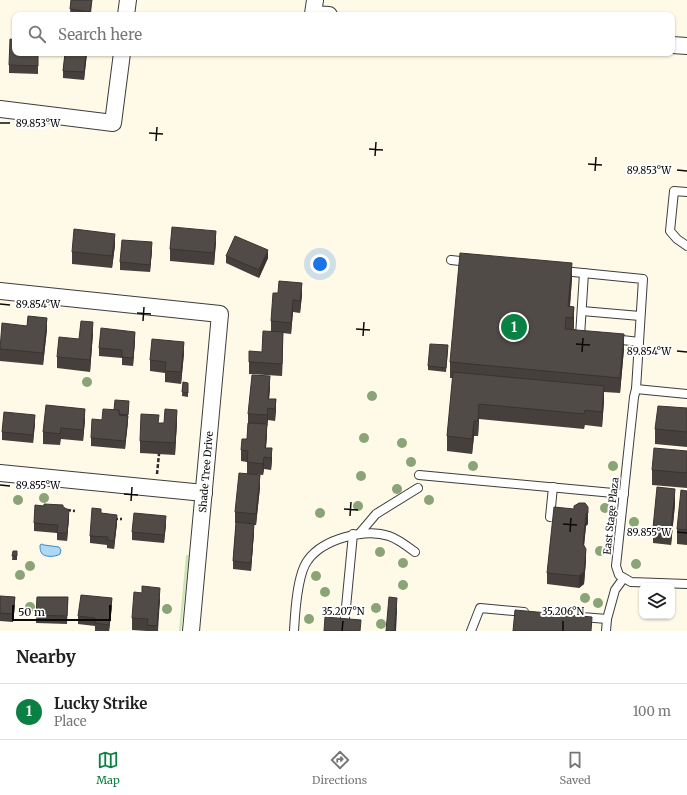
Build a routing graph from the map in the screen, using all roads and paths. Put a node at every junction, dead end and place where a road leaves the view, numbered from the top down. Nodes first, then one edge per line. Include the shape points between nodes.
1 (128, 0) edge
2 (315, 0) edge
3 (126, 12) edge
4 (313, 12) edge
5 (675, 45) edge
6 (687, 46) edge
7 (122, 56) edge
8 (0, 109) edge
9 (687, 192) edge
10 (687, 246) edge
11 (451, 260) dead end
12 (474, 263) edge
13 (553, 270) edge
14 (584, 273) junction
15 (0, 291) edge
16 (582, 310) junction
17 (640, 316) junction
18 (639, 342) junction
19 (636, 389) junction
20 (687, 394) edge
21 (159, 454) dead end
22 (0, 473) edge
23 (157, 474) dead end
24 (420, 475) dead end
25 (553, 487) junction
26 (418, 488) dead end
27 (204, 493) junction
28 (624, 494) junction
29 (61, 510) edge
30 (75, 511) dead end
31 (550, 517) dead end
32 (109, 518) edge
33 (122, 519) dead end
34 (356, 534) junction
35 (415, 552) dead end
36 (623, 578) junction
37 (687, 584) edge
38 (535, 613) edge
39 (575, 616) edge
40 (607, 619) junction
41 (344, 629) edge
42 (191, 631) edge
43 (294, 631) edge
44 (471, 631) edge
45 (606, 631) edge

1 - 3 street
2 - 4 street
5 - 6 street
7 - 8 street via 113,123
9 - 10 lane via 674,191 670,230 677,240
11 - 12 lane
13 - 14 lane
14 - 16 lane
14 - 17 lane, East Stage Plaza via 643,279
15 - 27 street, Shade Tree Drive via 220,314
16 - 17 lane
16 - 18 lane via 580,336
17 - 18 lane, East Stage Plaza
18 - 19 lane, East Stage Plaza
19 - 20 lane
19 - 28 lane, East Stage Plaza
21 - 23 path
22 - 27 street
24 - 25 lane
25 - 28 lane
25 - 31 lane
26 - 34 lane via 376,514
27 - 42 street, Shade Tree Drive
28 - 36 lane, East Stage Plaza via 616,566 617,572
29 - 30 path
32 - 33 path
34 - 35 lane via 388,536
34 - 41 lane
34 - 43 lane via 330,544 314,553 307,561 300,582
36 - 37 lane via 631,582
36 - 40 lane via 615,590
38 - 44 lane via 480,608
39 - 40 lane
40 - 45 lane

